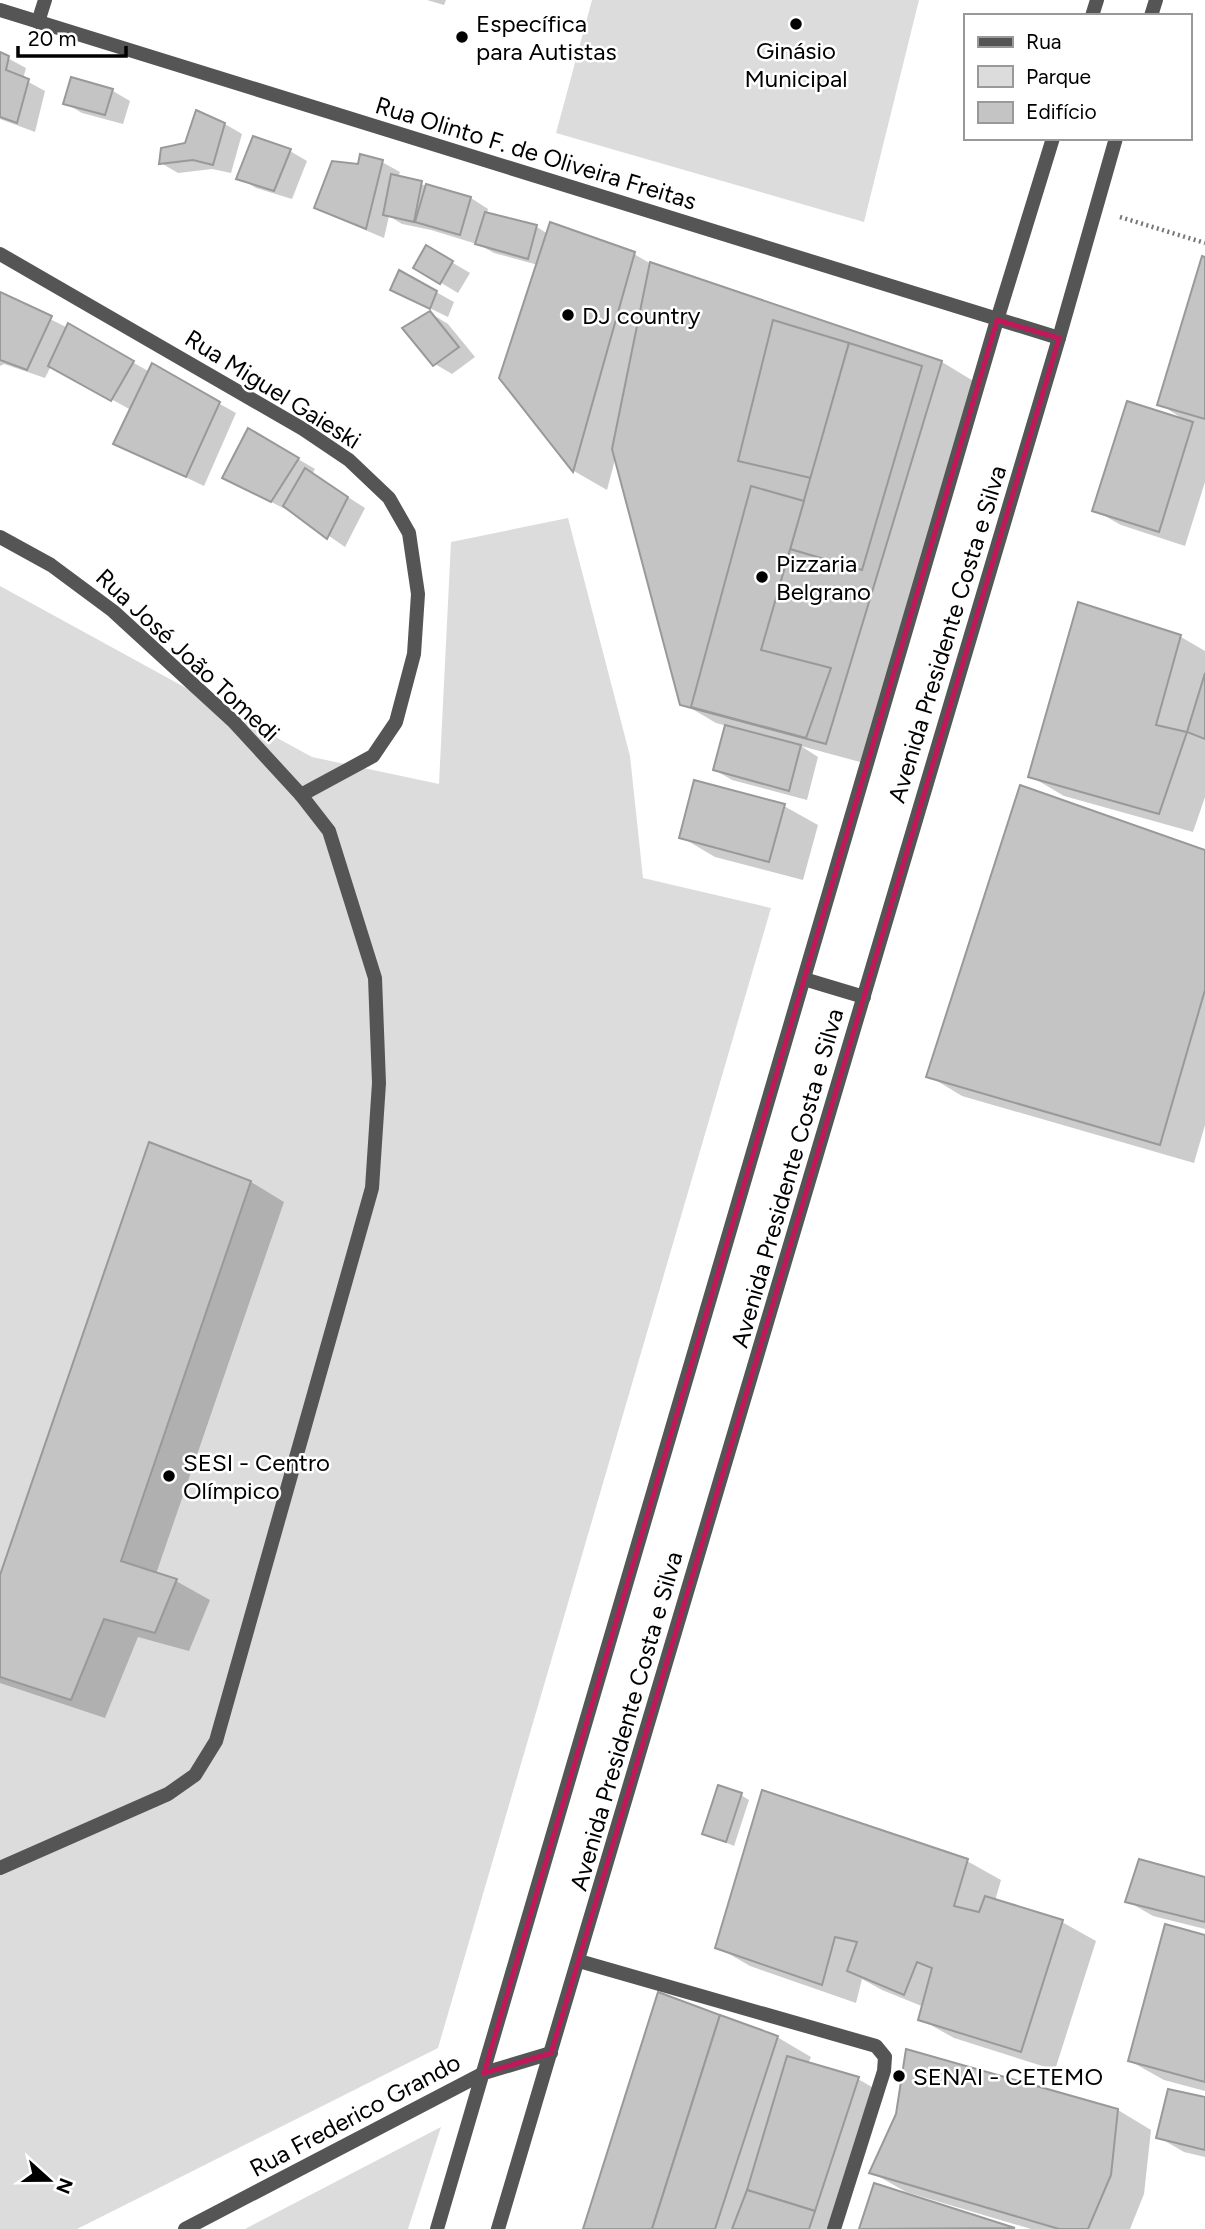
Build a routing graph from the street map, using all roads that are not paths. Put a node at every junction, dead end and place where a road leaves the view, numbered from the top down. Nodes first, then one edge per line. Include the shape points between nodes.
1 (45, 0) edge
2 (0, 10) edge
3 (38, 22) junction
4 (1053, 140) edge
5 (1115, 140) edge
6 (0, 254) edge
7 (997, 320) junction
8 (1059, 338) junction
9 (0, 537) edge
10 (301, 795) junction
11 (804, 979) junction
12 (864, 997) junction
13 (0, 1868) edge
14 (579, 1961) junction
15 (551, 2053) junction
16 (484, 2073) junction
17 (185, 2229) edge
18 (438, 2229) edge
19 (498, 2229) edge
20 (834, 2229) edge

1 - 3 street
2 - 3 street, Rua Olinto F. de Oliveira Freitas
3 - 7 street, Rua Olinto F. de Oliveira Freitas
4 - 7 street, Avenida Presidente Costa e Silva
5 - 8 street, Avenida Presidente Costa e Silva
6 - 10 street, Rua Miguel Gaieski via 349,460 389,498 409,533 418,594 414,654 396,722 373,756
7 - 8 street, Rua Olinto F. de Oliveira Freitas
7 - 11 street, Avenida Presidente Costa e Silva
8 - 12 street, Avenida Presidente Costa e Silva
9 - 10 street, Rua José João Tomedi via 51,565 113,611 233,721
10 - 13 street, Rua José João Tomedi via 329,831 375,978 379,1083 372,1188 216,1741 195,1775 168,1794
11 - 12 street
11 - 16 street, Avenida Presidente Costa e Silva
12 - 14 street, Avenida Presidente Costa e Silva
14 - 15 street, Avenida Presidente Costa e Silva
14 - 20 street via 876,2046 885,2057 884,2071
15 - 16 street, Rua Frederico Grando
15 - 19 street, Avenida Presidente Costa e Silva
16 - 17 street, Rua Frederico Grando
16 - 18 street, Avenida Presidente Costa e Silva

